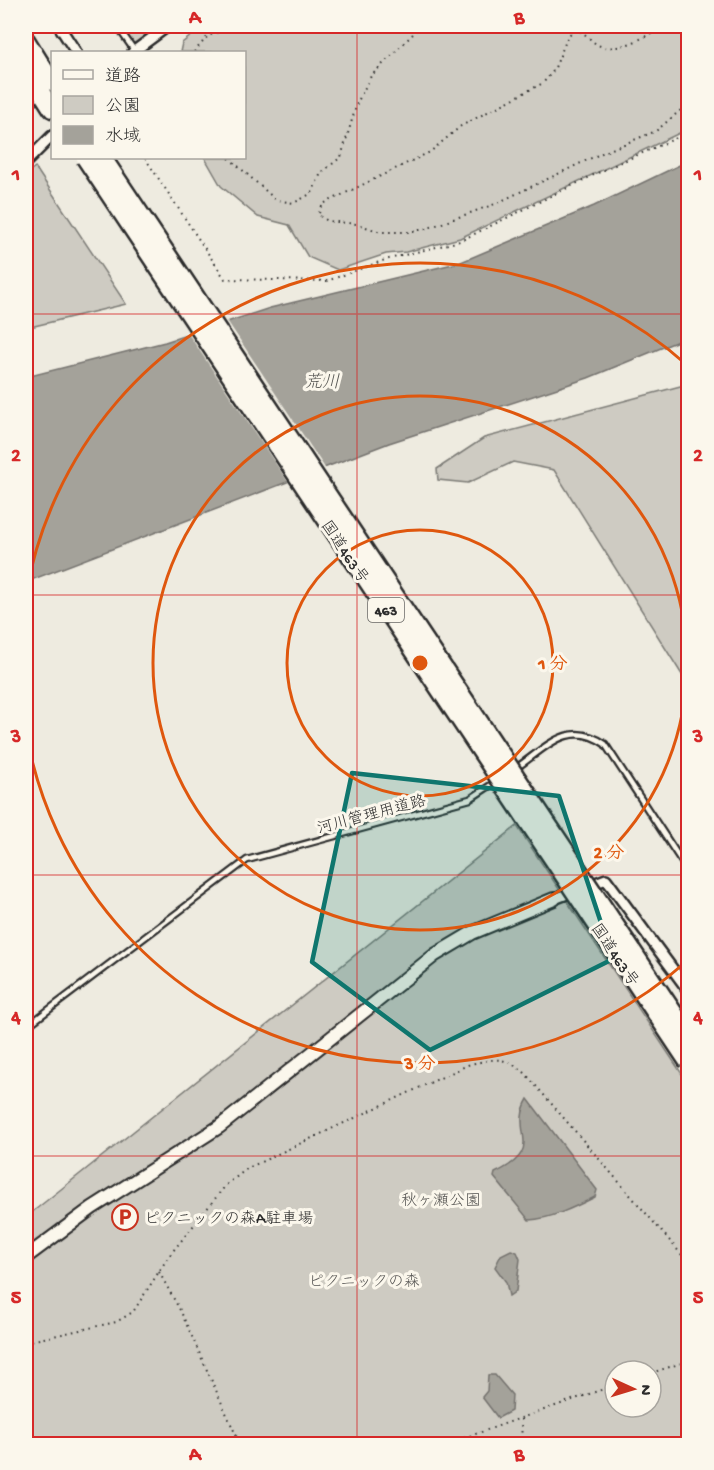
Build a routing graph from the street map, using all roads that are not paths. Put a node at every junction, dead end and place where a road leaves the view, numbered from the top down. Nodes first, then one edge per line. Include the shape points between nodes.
1 (59, 26) edge
2 (117, 26) edge
3 (168, 26) edge
4 (26, 40) edge
5 (75, 51) edge
6 (133, 51) edge
7 (135, 51) edge
8 (26, 68) edge
9 (51, 79) edge
10 (51, 106) edge
11 (51, 137) edge
12 (86, 159) edge
13 (104, 159) edge
14 (26, 162) edge
15 (688, 697) edge
16 (688, 706) edge
17 (688, 871) edge
18 (554, 899) joint
19 (688, 990) edge
20 (26, 1027) edge
21 (688, 1034) edge
22 (688, 1062) edge
23 (26, 1257) edge

1 - 5 street
2 - 6 lane
3 - 7 street
4 - 9 highway
8 - 10 highway
11 - 14 street
12 - 22 highway, 国道463号 / 463, bridge
13 - 21 highway, 国道463号 / 463, bridge
15 - 16 lane
17 - 20 lane, 河川管理用道路 via 605,744 590,734 567,733 470,799 247,860
18 - 19 street via 606,879
18 - 23 street via 472,933 435,955 219,1127 92,1208

